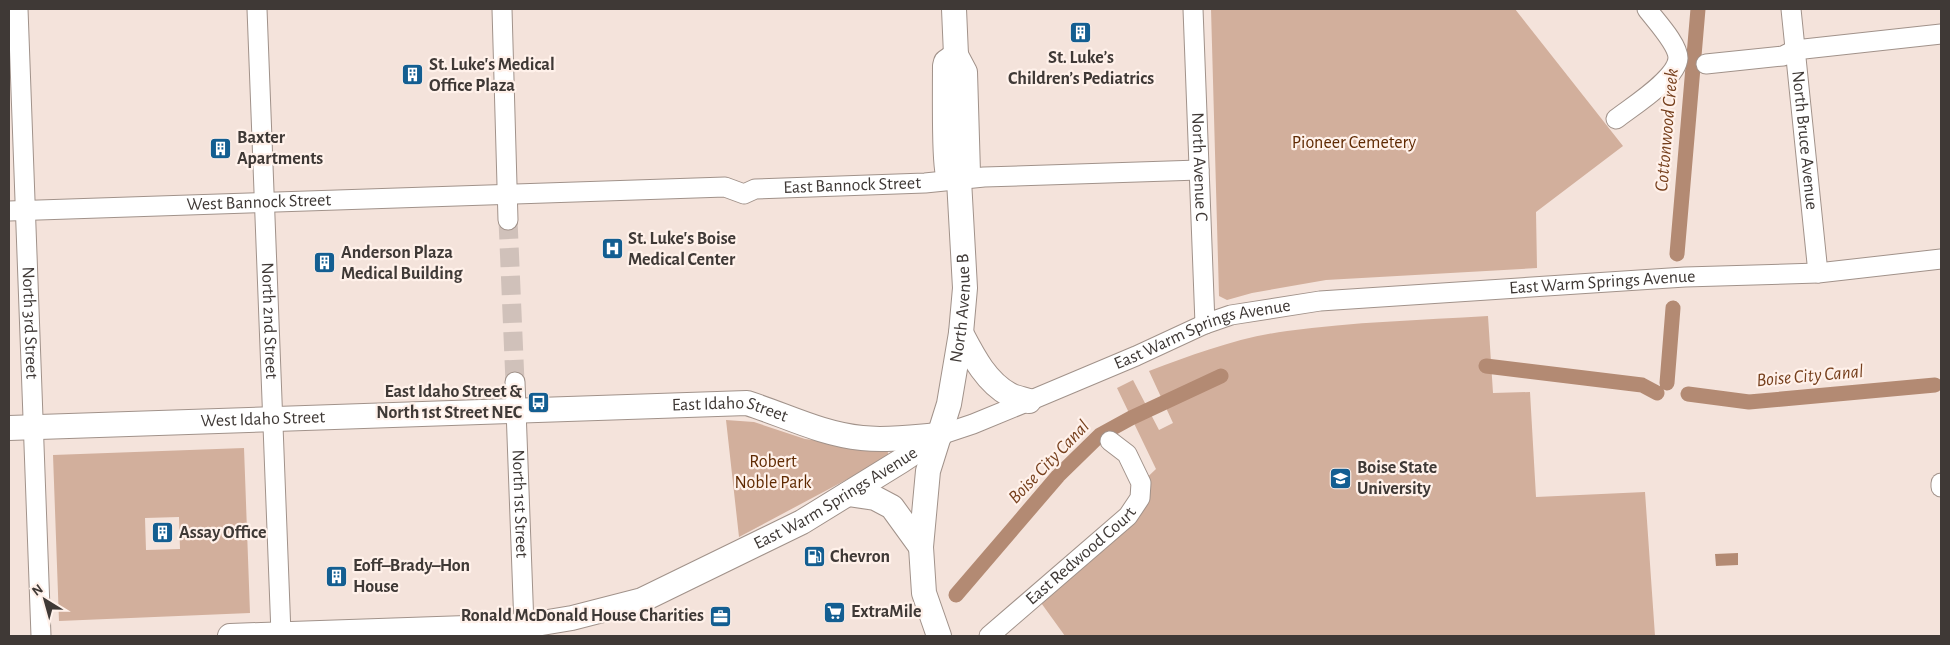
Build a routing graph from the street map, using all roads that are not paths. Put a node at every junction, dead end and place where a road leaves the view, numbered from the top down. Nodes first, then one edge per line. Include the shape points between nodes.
1 (18, 9) edge
2 (257, 9) edge
3 (502, 9) edge
4 (954, 9) edge
5 (1193, 9) edge
6 (1647, 9) edge
7 (1791, 9) edge
8 (1941, 34) edge
9 (1796, 50) junction
10 (1706, 64) dead end
11 (1616, 119) dead end
12 (1199, 170) junction
13 (959, 180) junction
14 (508, 194) junction
15 (265, 202) junction
16 (17, 211) edge
17 (508, 220) tunnel mouth
18 (1941, 259) edge
19 (1818, 273) junction
20 (1205, 324) junction
21 (961, 333) junction
22 (515, 382) tunnel mouth
23 (1029, 401) junction
24 (516, 410) junction
25 (273, 418) junction
26 (34, 427) junction
27 (9, 428) edge
28 (940, 435) junction
29 (1110, 441) dead end
30 (1941, 483) edge
31 (1941, 487) edge
32 (848, 494) junction
33 (921, 547) junction
34 (524, 626) junction
35 (281, 634) junction
36 (41, 636) edge
37 (230, 636) edge
38 (939, 636) edge
39 (990, 636) edge

1 - 16 street, North 3rd Street
2 - 15 street, North 2nd Street
3 - 14 street
4 - 13 main road, North Avenue B via 956,55 965,72 968,148 968,173
5 - 12 street, North Avenue C
6 - 11 street via 1669,38 1678,58 1664,81
7 - 9 street, North Bruce Avenue
8 - 9 street
9 - 10 street via 1783,56
9 - 19 street, North Bruce Avenue
12 - 13 street, East Bannock Street
12 - 20 street, North Avenue C
13 - 14 street, East Bannock Street via 755,189 744,194 724,187
13 - 21 main road, North Avenue B via 965,288
14 - 15 street, West Bannock Street
14 - 17 street
15 - 16 street, West Bannock Street
15 - 25 street, North 2nd Street
16 - 26 street, North 3rd Street
18 - 19 street, East Warm Springs Avenue
19 - 20 street, East Warm Springs Avenue via 1686,277 1320,301 1230,315
20 - 23 street, East Warm Springs Avenue
21 - 23 main road via 980,367 994,383 1010,395
21 - 28 main road, North Avenue B via 949,404
22 - 24 street, North 1st Street
23 - 28 street, East Warm Springs Avenue
24 - 25 main road, West Idaho Street
24 - 28 main road, East Idaho Street via 747,402 792,421 862,438
24 - 34 street, North 1st Street
25 - 26 main road, West Idaho Street
25 - 35 street, North 2nd Street
26 - 27 main road, West Idaho Street
26 - 36 street, North 3rd Street
28 - 32 main road, East Warm Springs Avenue
28 - 33 main road, North Avenue B via 928,471
29 - 39 street, East Redwood Court via 1126,454 1141,483 1140,498 1128,516
30 - 31 street
32 - 33 main road via 876,498 892,507
32 - 34 main road, East Warm Springs Avenue via 802,522 642,600 572,618
33 - 38 main road, North Avenue B via 924,593
34 - 35 main road, East Warm Springs Avenue
35 - 37 main road, East Warm Springs Avenue

